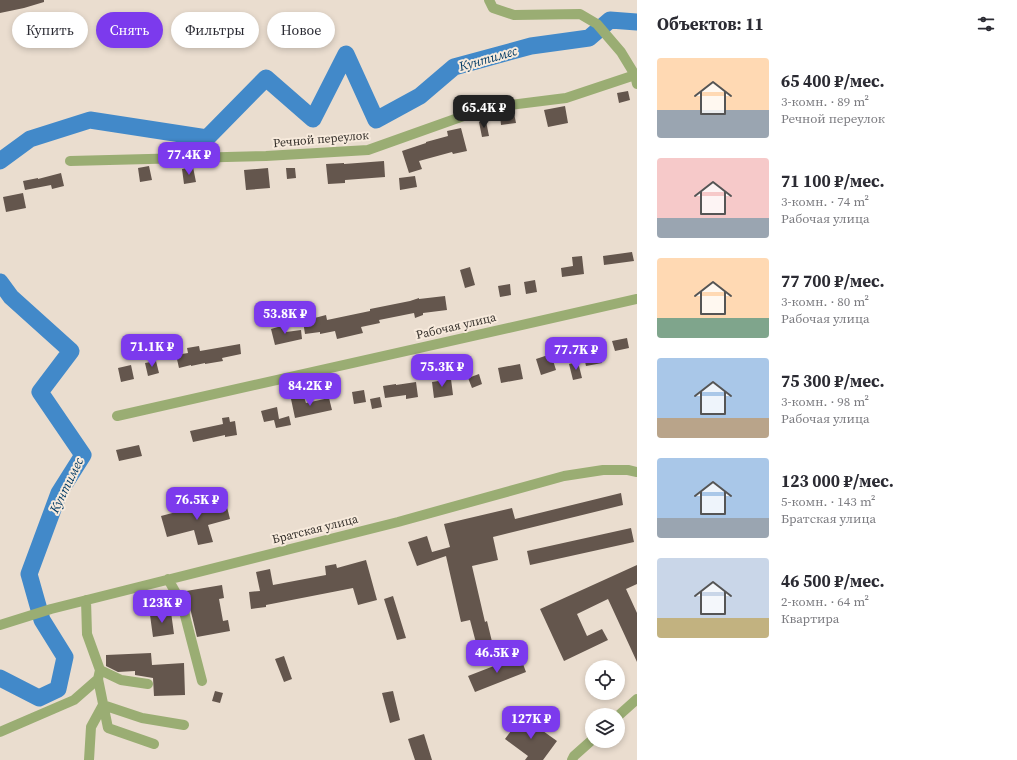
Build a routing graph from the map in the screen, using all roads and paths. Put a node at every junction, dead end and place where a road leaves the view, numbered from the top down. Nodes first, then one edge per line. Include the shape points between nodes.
1 (489, 0) edge
2 (636, 80) edge
3 (70, 161) dead end
4 (637, 299) edge
5 (117, 416) dead end
6 (637, 472) edge
7 (168, 580) junction
8 (86, 600) junction
9 (0, 625) edge
10 (99, 675) junction
11 (202, 681) dead end
12 (148, 684) dead end
13 (637, 699) edge
14 (103, 705) junction
15 (625, 710) edge
16 (184, 725) dead end
17 (0, 732) edge
18 (154, 744) dead end
19 (585, 746) edge
20 (89, 760) edge
21 (572, 760) edge

1 - 2 street via 493,8 514,15 580,14 597,24 608,35 621,52
2 - 3 street, Речной переулок via 566,98 486,108 368,150 266,156
4 - 5 street, Рабочая улица
6 - 7 street, Братская улица via 603,470 564,476 398,522
7 - 8 street, Братская улица
7 - 11 street via 182,604
8 - 9 street, Братская улица
8 - 10 street via 87,634
10 - 12 street
10 - 14 street
10 - 17 street via 74,700
13 - 15 street
14 - 16 street via 142,718
14 - 18 street via 108,728
14 - 20 street via 91,727
19 - 21 street

